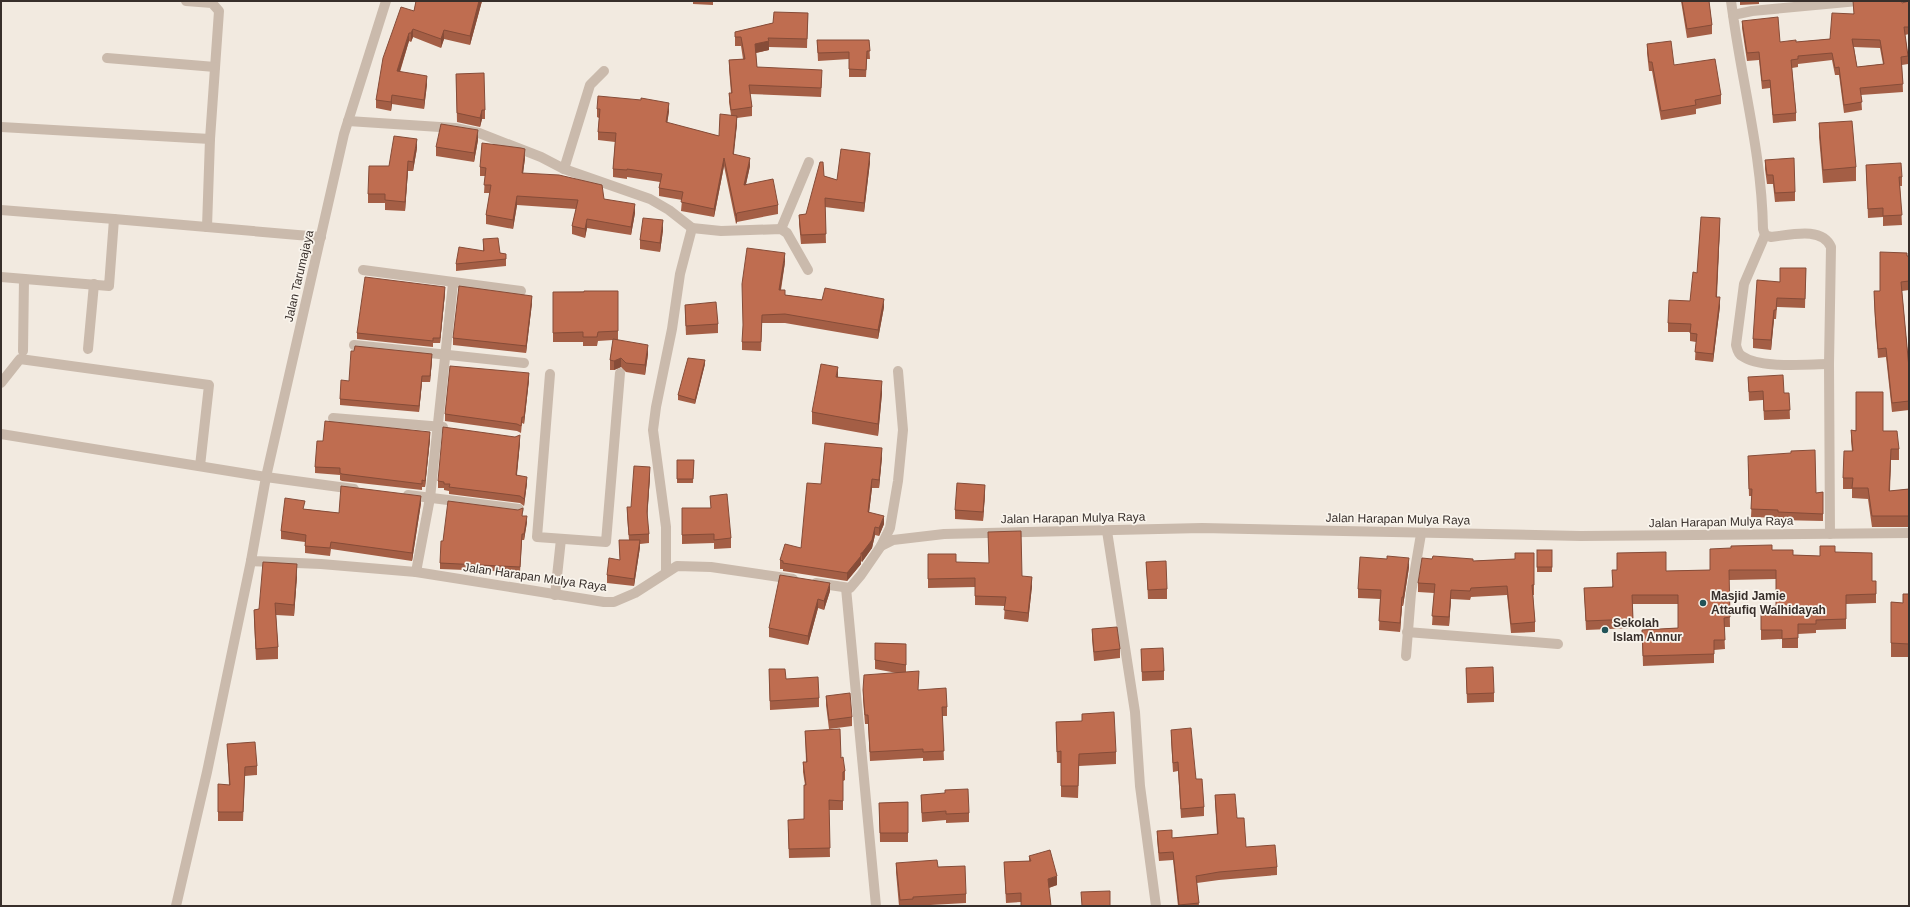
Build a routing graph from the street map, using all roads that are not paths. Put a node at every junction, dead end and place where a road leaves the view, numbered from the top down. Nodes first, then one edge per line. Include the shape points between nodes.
1 (186, 1) edge
2 (386, 1) edge
3 (1731, 1) edge
4 (1858, 1) edge
5 (1734, 15) junction
6 (107, 58) dead end
7 (215, 67) junction
8 (604, 71) dead end
9 (348, 121) junction
10 (1, 126) edge
11 (210, 139) junction
12 (809, 162) dead end
13 (564, 169) junction
14 (1, 210) edge
15 (114, 219) junction
16 (207, 227) junction
17 (692, 228) junction
18 (781, 229) junction
19 (1765, 235) junction
20 (321, 237) junction
21 (363, 270) dead end
22 (808, 270) dead end
23 (1, 277) edge
24 (24, 279) junction
25 (454, 283) junction
26 (94, 284) junction
27 (521, 291) dead end
28 (354, 345) edge
29 (88, 349) dead end
30 (23, 351) dead end
31 (444, 355) junction
32 (524, 363) dead end
33 (1829, 364) junction
34 (898, 371) dead end
35 (620, 373) dead end
36 (550, 374) dead end
37 (1, 383) edge
38 (333, 418) dead end
39 (437, 426) junction
40 (451, 428) edge
41 (1, 434) edge
42 (200, 466) junction
43 (266, 477) junction
44 (361, 490) edge
45 (399, 494) edge
46 (430, 498) junction
47 (519, 509) edge
48 (1107, 531) junction
49 (1909, 533) edge
50 (1421, 534) junction
51 (1830, 534) junction
52 (561, 539) junction
53 (881, 546) junction
54 (251, 561) junction
55 (416, 572) junction
56 (666, 572) junction
57 (846, 588) junction
58 (555, 595) junction
59 (1408, 632) junction
60 (1558, 644) dead end
61 (1406, 656) dead end
62 (176, 906) edge
63 (876, 906) edge
64 (1156, 906) edge

1 - 7 street via 212,3 219,11
2 - 9 street, Jalan Tarumajaya
3 - 5 street
4 - 5 street
5 - 19 street via 1762,188 1762,229
6 - 7 street
7 - 11 street
8 - 13 street via 590,85
9 - 13 street via 455,128 479,133
9 - 20 street, Jalan Tarumajaya
10 - 11 street
11 - 16 street
12 - 18 street
13 - 17 street via 650,199
14 - 15 street
15 - 16 street
15 - 26 street via 109,286
16 - 20 street
17 - 18 street via 721,231
17 - 56 street via 680,274 653,430 666,527
18 - 22 street via 787,234
19 - 33 street via 1771,237 1817,234 1829,241
19 - 33 street via 1744,284 1736,345 1738,352 1751,360 1771,364
20 - 43 street, Jalan Tarumajaya
21 - 25 street
23 - 24 street
24 - 26 street
24 - 30 street
25 - 27 street
25 - 31 street
26 - 29 street
28 - 31 street
31 - 32 street
31 - 39 street
33 - 51 street
34 - 53 street via 903,430 890,528
35 - 52 street via 606,542
36 - 52 street via 537,537
37 - 42 street via 20,359 209,385
38 - 39 street
39 - 40 street
39 - 46 street
41 - 42 street
42 - 43 street
43 - 44 street
43 - 54 street, Jalan Tarumajaya
45 - 46 street
46 - 47 street
46 - 55 street
48 - 50 street, Jalan Harapan Mulya Raya via 1202,528
48 - 53 street, Jalan Harapan Mulya Raya via 944,534 893,540
48 - 64 street via 1135,712 1140,786
49 - 51 street, Jalan Harapan Mulya Raya
50 - 51 street, Jalan Harapan Mulya Raya
50 - 59 street via 1411,593
52 - 58 street
53 - 57 street via 853,585
54 - 55 street, Jalan Harapan Mulya Raya
54 - 62 street, Jalan Tarumajaya via 209,764
55 - 58 street, Jalan Harapan Mulya Raya
56 - 57 street, Jalan Harapan Mulya Raya via 684,565
56 - 58 street, Jalan Harapan Mulya Raya via 649,586 614,602
57 - 63 street
59 - 60 street
59 - 61 street

